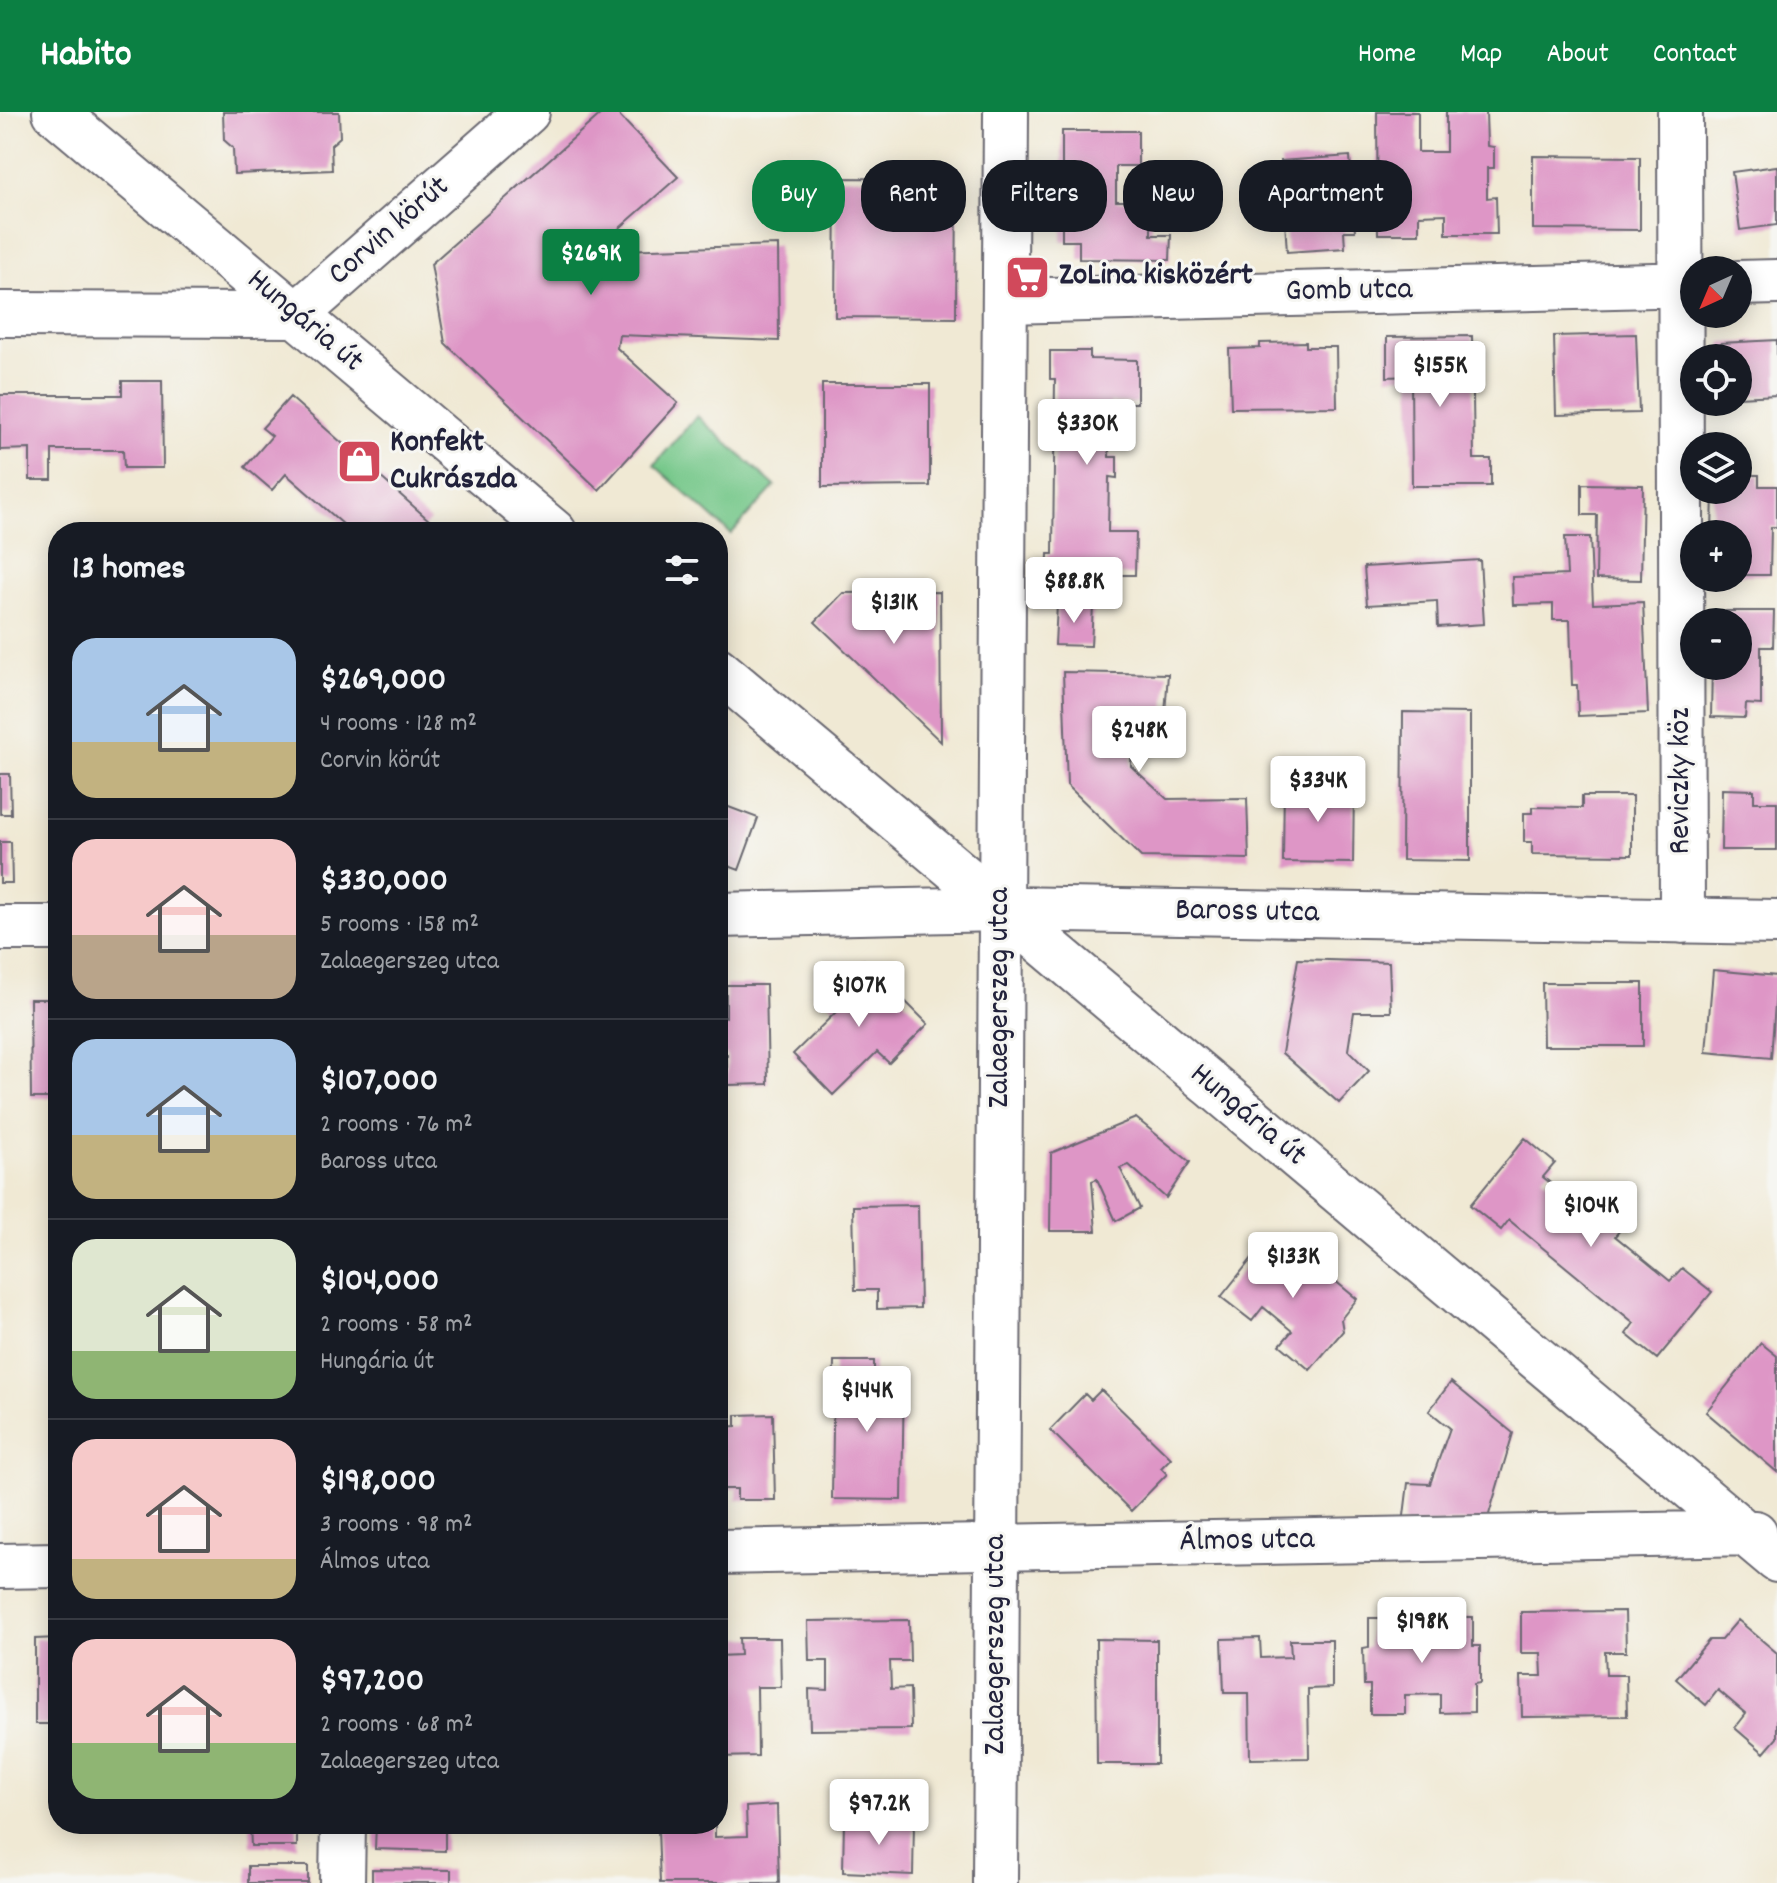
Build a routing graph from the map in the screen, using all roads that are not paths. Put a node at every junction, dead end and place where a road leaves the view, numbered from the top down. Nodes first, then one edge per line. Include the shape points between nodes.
1 (55, 112) edge
2 (527, 112) edge
3 (1006, 112) edge
4 (1680, 112) edge
5 (1686, 256) edge
6 (1777, 282) edge
7 (1752, 283) edge
8 (1680, 284) edge
9 (1005, 301) junction
10 (0, 314) edge
11 (296, 315) junction
12 (1687, 328) edge
13 (542, 522) edge
14 (728, 678) edge
15 (1001, 909) junction
16 (728, 915) edge
17 (1682, 921) junction
18 (1777, 922) edge
19 (0, 928) edge
20 (48, 928) edge
21 (1760, 1533) edge
22 (998, 1547) junction
23 (728, 1552) edge
24 (1777, 1560) edge
25 (48, 1565) edge
26 (0, 1566) edge
27 (343, 1834) edge
28 (342, 1883) edge
29 (995, 1883) edge

1 - 11 street, Hungária út
2 - 11 street, Corvin körút
3 - 9 street, Zalaegerszeg utca
4 - 5 street, Reviczky köz
6 - 7 street
8 - 9 street, Gomb utca
9 - 15 street, Zalaegerszeg utca
10 - 11 street
11 - 13 street, Hungária út
12 - 17 street, Reviczky köz
14 - 15 street, Hungária út
15 - 16 street, Baross utca
15 - 17 street, Baross utca
15 - 21 street, Hungária út
15 - 22 street, Zalaegerszeg utca
17 - 18 street, Baross utca
19 - 20 street
21 - 22 street, Álmos utca
21 - 24 street, Hungária út
22 - 23 street, Álmos utca
22 - 29 street, Zalaegerszeg utca
25 - 26 street
27 - 28 street

